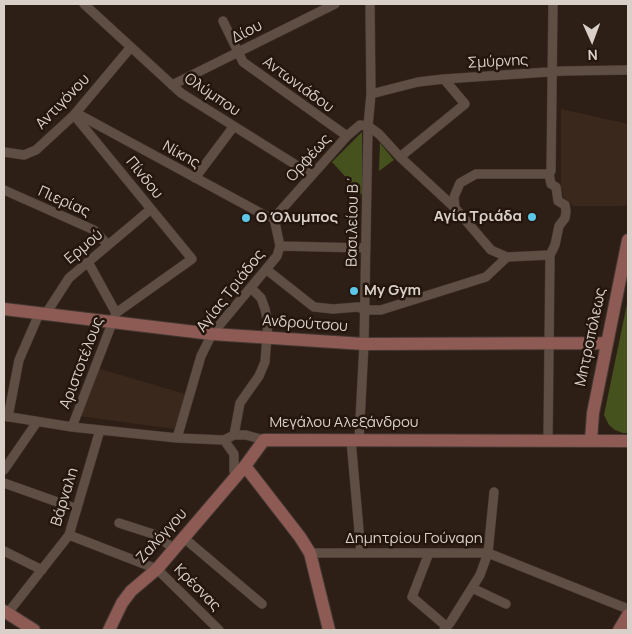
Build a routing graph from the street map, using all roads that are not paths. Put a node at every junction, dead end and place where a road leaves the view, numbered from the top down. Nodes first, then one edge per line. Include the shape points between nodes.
1 (85, 4) edge
2 (335, 4) edge
3 (370, 4) edge
4 (553, 4) edge
5 (223, 21) dead end
6 (131, 47) junction
7 (237, 53) junction
8 (628, 70) edge
9 (553, 72) junction
10 (444, 79) junction
11 (172, 85) junction
12 (371, 94) junction
13 (75, 114) junction
14 (234, 126) junction
15 (368, 126) junction
16 (347, 136) junction
17 (4, 152) edge
18 (400, 158) junction
19 (549, 174) junction
20 (312, 175) junction
21 (195, 178) junction
22 (4, 190) edge
23 (456, 208) junction
24 (151, 209) junction
25 (274, 218) junction
26 (628, 240) edge
27 (108, 245) junction
28 (280, 246) junction
29 (366, 248) junction
30 (550, 255) junction
31 (507, 256) junction
32 (192, 259) joint
33 (88, 262) junction
34 (266, 270) junction
35 (251, 288) junction
36 (4, 309) edge
37 (365, 310) junction
38 (42, 314) junction
39 (114, 317) junction
40 (212, 334) junction
41 (268, 338) junction
42 (364, 344) junction
43 (550, 344) junction
44 (606, 344) junction
45 (6, 416) edge
46 (37, 422) junction
47 (72, 427) junction
48 (100, 430) junction
49 (234, 435) junction
50 (178, 438) junction
51 (224, 440) junction
52 (264, 440) junction
53 (355, 440) junction
54 (548, 440) junction
55 (591, 440) junction
56 (628, 441) edge
57 (4, 470) edge
58 (241, 470) junction
59 (4, 483) edge
60 (494, 492) dead end
61 (77, 509) junction
62 (119, 523) dead end
63 (69, 535) junction
64 (184, 538) junction
65 (174, 548) junction
66 (4, 550) edge
67 (310, 553) junction
68 (361, 553) junction
69 (429, 553) junction
70 (488, 553) junction
71 (157, 569) junction
72 (42, 570) junction
73 (472, 588) junction
74 (262, 604) dead end
75 (506, 604) dead end
76 (628, 609) edge
77 (6, 613) edge
78 (628, 615) edge
79 (445, 628) edge
80 (34, 630) edge
81 (109, 630) edge
82 (219, 630) edge
83 (328, 630) edge
84 (619, 630) edge

1 - 6 street, Ολύμπου
2 - 7 street, Δίου
3 - 12 street, Βασιλείου Β΄
4 - 9 street
5 - 7 street
6 - 11 street, Ολύμπου
6 - 13 street, Αντιγόνου
7 - 11 street, Δίου
7 - 16 street, Αντωνιάδου via 243,62
8 - 9 street, Σμύρνης
9 - 10 street, Σμύρνης
9 - 19 street
10 - 12 street, Σμύρνης
10 - 18 street via 465,104
11 - 14 street, Ολύμπου
12 - 15 street, Βασιλείου Β΄
13 - 17 street, Αντιγόνου via 36,150 24,155
13 - 21 street, Νίκης
13 - 24 street, Πίνδου
14 - 20 street, Ολύμπου
14 - 21 street
15 - 16 street, Ορφέως via 360,126
15 - 18 street
15 - 29 street, Βασιλείου Β΄
16 - 20 street, Ορφέως
18 - 23 street
19 - 23 street via 476,174 460,183 454,197
19 - 30 street via 551,184 556,187 558,201 565,205 566,211
20 - 25 street, Ορφέως
21 - 25 street, Νίκης
22 - 27 street, Πιερίας via 94,230
23 - 31 street via 491,250
24 - 27 street, Ερμού
24 - 32 street, Πίνδου
25 - 28 street, Αγίας Τριάδος
26 - 44 street, Μητροπόλεως
27 - 33 street, Ερμού
28 - 29 street
28 - 34 street, Αγίας Τριάδος
29 - 37 street, Βασιλείου Β΄
30 - 31 street
30 - 43 street
31 - 37 street via 486,277 381,310
32 - 39 street, Αριστοτέλους
33 - 38 street, Ερμού via 69,278
33 - 39 street
34 - 35 street, Αγίας Τριάδος
34 - 37 street via 314,306
35 - 40 street, Αγίας Τριάδος
35 - 41 street via 266,309
36 - 38 street, Ανδρούτσου
37 - 42 street, Βασιλείου Β΄
38 - 39 street, Ανδρούτσου
38 - 45 street, Ερμού via 19,360
39 - 40 street, Ανδρούτσου
39 - 47 street, Αριστοτέλους
40 - 41 street, Ανδρούτσου
40 - 50 street, Αγίας Τριάδος via 201,356
41 - 42 street, Ανδρούτσου
41 - 49 street via 265,362 240,403
42 - 43 street, Ανδρούτσου
42 - 53 street, Βασιλείου Β΄
43 - 44 street, Ανδρούτσου
43 - 54 street
44 - 55 street, Μητροπόλεως
45 - 46 street
46 - 47 street
46 - 57 street
47 - 48 street
48 - 50 street
48 - 61 street, Βάρναλη
49 - 51 street
49 - 52 street, Μεγάλου Αλεξάνδρου
50 - 51 street
51 - 58 street via 234,454 234,471
52 - 53 street, Μεγάλου Αλεξάνδρου
52 - 58 street, Ζαλόγγου
53 - 54 street, Μεγάλου Αλεξάνδρου
53 - 68 street, Βασιλείου Β΄
54 - 55 street, Μεγάλου Αλεξάνδρου
55 - 56 street, Μεγάλου Αλεξάνδρου
58 - 64 street, Ζαλόγγου
58 - 67 street via 300,537
59 - 61 street
60 - 70 street
61 - 63 street, Βάρναλη
62 - 65 street via 156,535
63 - 71 street, Κρέσνας
63 - 72 street, Βάρναλη
64 - 65 street, Ζαλόγγου
64 - 74 street
65 - 71 street, Ζαλόγγου
66 - 72 street
67 - 68 street, Δημητρίου Γούναρη
67 - 83 street
68 - 69 street, Δημητρίου Γούναρη
69 - 70 street, Δημητρίου Γούναρη
69 - 79 street via 412,597
70 - 73 street
70 - 76 street, Δημητρίου Γούναρη
71 - 81 street, Ζαλόγγου via 131,591
71 - 82 street, Κρέσνας
72 - 77 street, Βάρναλη
73 - 75 street
73 - 79 street
77 - 80 street
78 - 84 street

